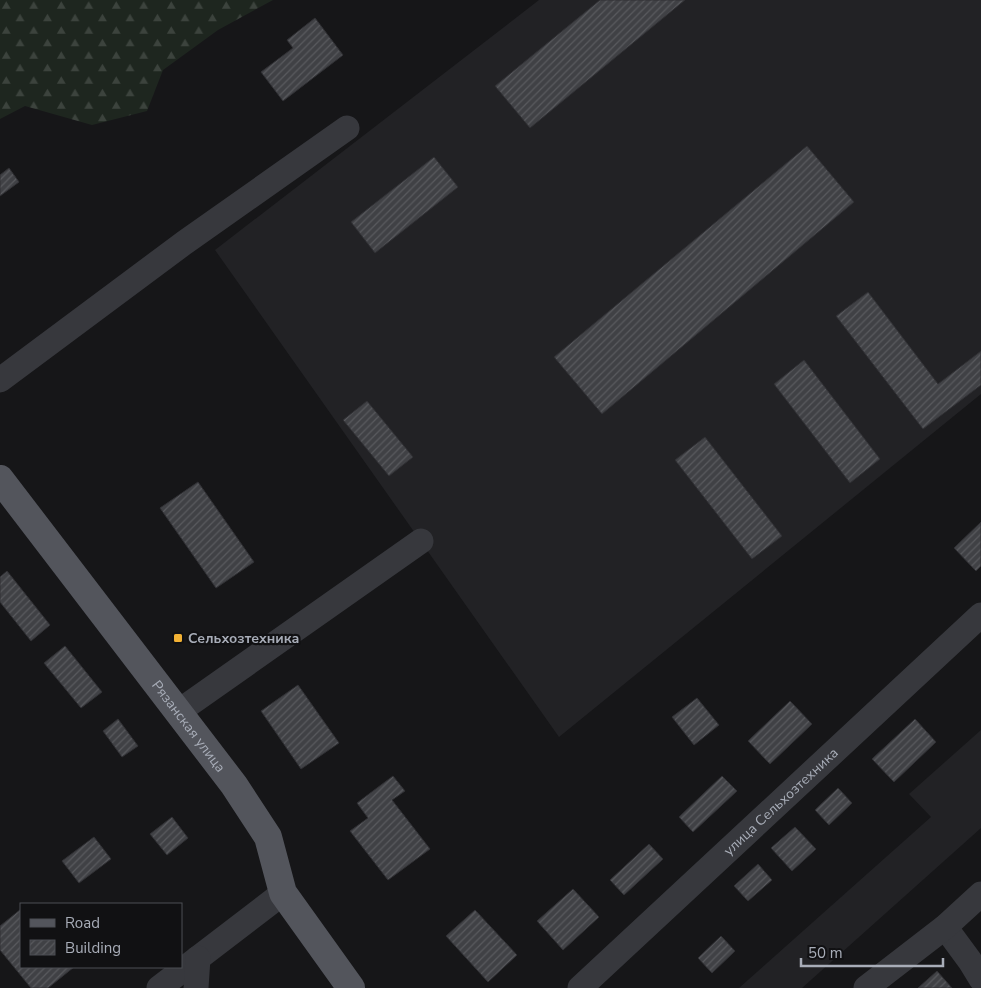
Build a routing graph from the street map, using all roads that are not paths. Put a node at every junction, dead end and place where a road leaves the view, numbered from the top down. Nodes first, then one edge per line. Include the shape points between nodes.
1 (347, 128) dead end
2 (0, 380) edge
3 (0, 479) edge
4 (421, 541) dead end
5 (981, 616) edge
6 (178, 712) junction
7 (283, 893) junction
8 (981, 894) edge
9 (945, 927) junction
10 (198, 958) junction
11 (981, 979) edge
12 (159, 988) edge
13 (196, 988) edge
14 (351, 988) edge
15 (580, 988) edge
16 (866, 988) edge

1 - 2 street via 184,242
3 - 6 main road, Рязанская улица
4 - 6 street
5 - 15 street, улица Сельхозтехника
6 - 7 main road, Рязанская улица via 268,837
7 - 10 street
7 - 14 main road, Рязанская улица
8 - 9 street
9 - 11 street
9 - 16 street
10 - 12 street
10 - 13 street

